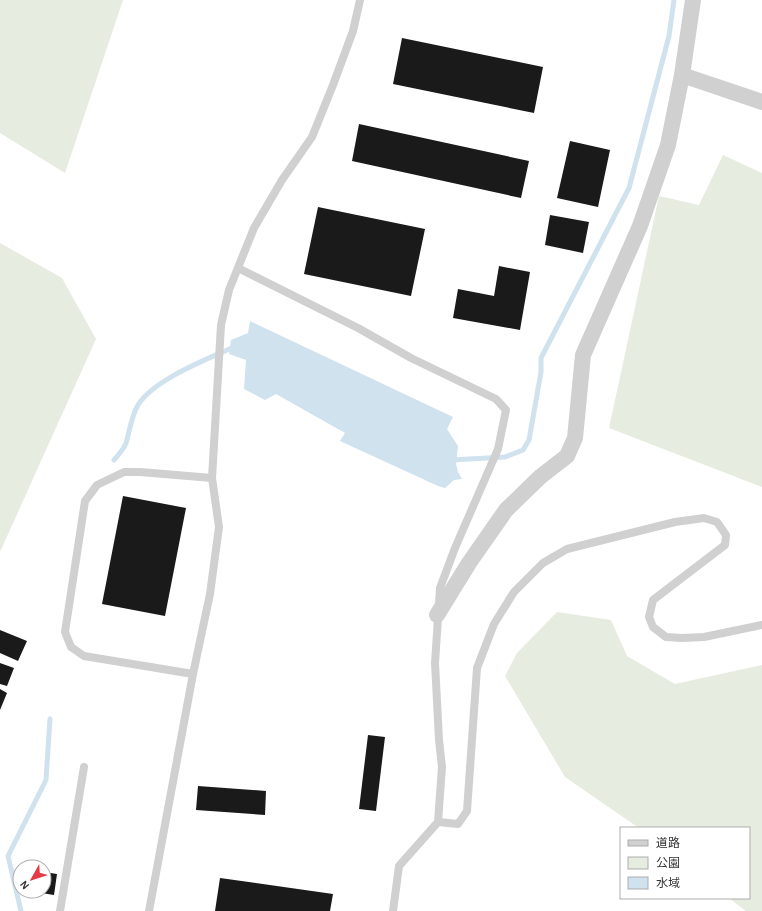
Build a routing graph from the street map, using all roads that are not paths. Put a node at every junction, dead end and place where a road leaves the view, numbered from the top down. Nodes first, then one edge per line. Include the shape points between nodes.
1 (360, 0) edge
2 (694, 0) edge
3 (682, 74) junction
4 (762, 102) edge
5 (238, 268) junction
6 (212, 478) junction
7 (438, 615) junction
8 (762, 625) edge
9 (193, 674) junction
10 (84, 767) dead end
11 (438, 822) junction
12 (60, 911) edge
13 (149, 911) edge
14 (393, 911) edge

1 - 5 lane via 353,31 312,137 282,180 254,228
2 - 3 street
3 - 4 street
3 - 7 street via 665,153 640,226 583,355 575,438 566,456 506,510 469,563
5 - 6 lane via 229,290 221,324
5 - 7 lane via 496,400 506,410 493,464 440,588
6 - 9 lane via 219,527 210,594
6 - 9 lane via 124,472 97,485 85,501 65,632 71,647 84,656
7 - 11 lane via 435,663 442,767
8 - 11 lane via 704,637 682,638 666,637 653,627 649,617 653,600 725,545 726,535 717,522 704,518 675,522 567,549 543,563 514,592 494,624 477,668 467,811 458,824
9 - 13 lane
10 - 12 lane
11 - 14 lane via 399,866

